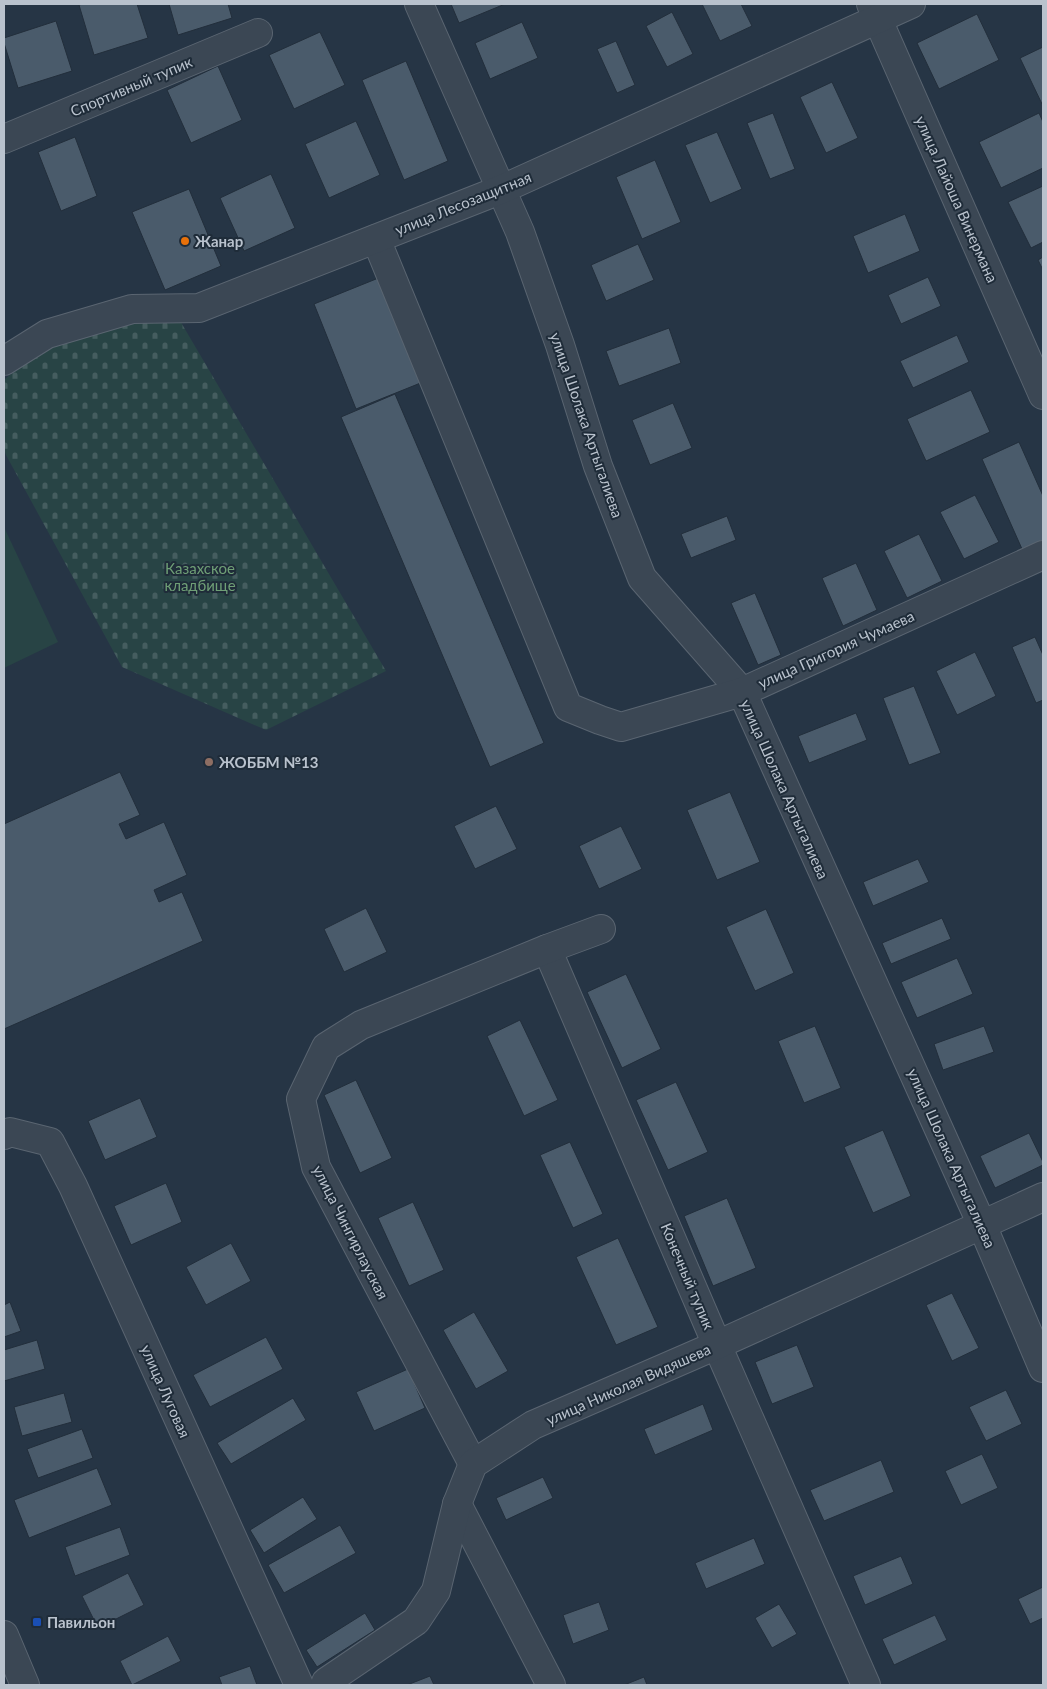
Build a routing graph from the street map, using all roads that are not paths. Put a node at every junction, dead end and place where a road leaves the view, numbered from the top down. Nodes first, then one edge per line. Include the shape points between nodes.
1 (419, 4) edge
2 (911, 4) edge
3 (875, 11) edge
4 (258, 33) dead end
5 (4, 139) edge
6 (500, 190) junction
7 (376, 239) junction
8 (4, 361) edge
9 (1043, 395) edge
10 (1043, 555) edge
11 (742, 692) junction
12 (601, 929) dead end
13 (547, 949) junction
14 (4, 1135) edge
15 (1043, 1197) edge
16 (982, 1225) junction
17 (717, 1345) junction
18 (1043, 1368) edge
19 (473, 1464) junction
20 (457, 1504) junction
21 (4, 1635) edge
22 (25, 1685) edge
23 (299, 1685) edge
24 (325, 1685) edge
25 (551, 1685) edge
26 (866, 1685) edge

1 - 6 street, улица Шолака Артыгалиева
2 - 3 street, улица Лесозащитная
3 - 6 street, улица Лесозащитная
3 - 9 street, улица Лайоша Винермана
4 - 5 street, Спортивный тупик
6 - 7 street, улица Лесозащитная
6 - 11 street, улица Шолака Артыгалиева via 520,232 598,466 642,578
7 - 8 street, улица Лесозащитная via 200,308 132,309 47,334
7 - 11 street, улица Григория Чумаева via 568,706 621,727
10 - 11 street, улица Григория Чумаева
11 - 16 street, улица Шолака Артыгалиева
12 - 13 street, улица Чингирлауская
13 - 17 street, Конечный тупик
13 - 19 street, улица Чингирлауская via 361,1025 326,1046 301,1099 316,1167
14 - 23 street, улица Луговая via 10,1132 50,1142 73,1186
15 - 16 street, улица Николая Видяшева
16 - 17 street, улица Николая Видяшева
16 - 18 street, улица Шолака Артыгалиева
17 - 19 street, улица Николая Видяшева via 533,1425
17 - 26 street, Конечный тупик
19 - 20 street
20 - 24 street via 436,1591 416,1621
20 - 25 street
21 - 22 street

